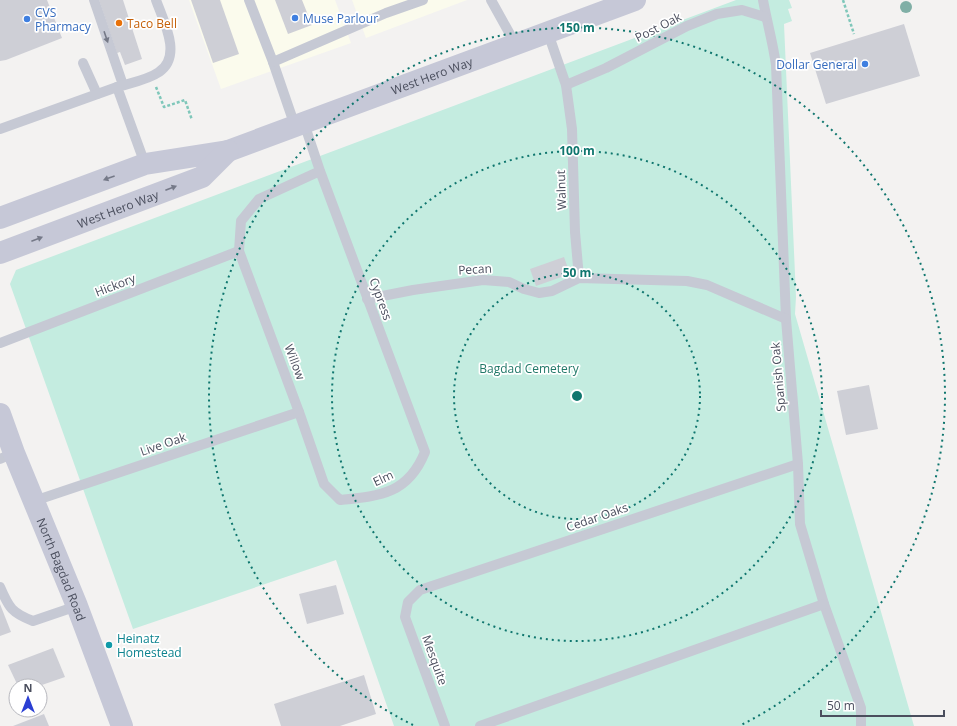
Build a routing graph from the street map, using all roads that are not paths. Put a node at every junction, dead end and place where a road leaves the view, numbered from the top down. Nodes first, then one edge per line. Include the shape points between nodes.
1 (94, 0) edge
2 (156, 0) edge
3 (249, 0) edge
4 (423, 0) edge
5 (492, 0) edge
6 (635, 0) edge
7 (764, 0) edge
8 (765, 18) junction
9 (548, 33) junction
10 (516, 45) junction
11 (273, 62) junction
12 (83, 63) dead end
13 (566, 85) junction
14 (120, 86) junction
15 (97, 94) junction
16 (299, 124) junction
17 (0, 129) edge
18 (228, 151) junction
19 (146, 164) junction
20 (320, 171) junction
21 (0, 218) edge
22 (239, 251) junction
23 (0, 252) edge
24 (579, 278) junction
25 (368, 299) junction
26 (786, 319) junction
27 (0, 343) edge
28 (300, 412) junction
29 (0, 414) edge
30 (418, 436) joint
31 (7, 456) edge
32 (798, 464) junction
33 (324, 484) joint
34 (34, 501) junction
35 (0, 587) edge
36 (408, 602) joint
37 (824, 604) junction
38 (77, 606) junction
39 (122, 726) edge
40 (446, 726) edge
41 (480, 726) edge
42 (862, 726) edge

1 -> 14 lane
2 - 14 lane via 169,38 171,56 160,72
3 - 11 lane, Cypress
4 - 11 lane via 386,13
5 - 10 lane
6 - 9 main road, West Hero Way
7 - 8 lane, Spanish Oak
8 - 13 lane, Post Oak via 742,10 717,14
8 - 26 lane, Spanish Oak via 771,31 776,65
9 - 10 main road, West Hero Way
9 - 13 lane, Walnut
10 - 16 main road, West Hero Way
11 - 16 lane, Cypress
12 - 15 lane
13 - 24 lane, Walnut via 572,129
14 - 15 lane
14 - 19 lane
15 - 17 lane
16 - 18 main road, West Hero Way
16 - 20 lane, Cypress
18 - 19 main road, West Hero Way
23 -> 18 main road, West Hero Way via 202,177
19 -> 21 main road, West Hero Way
20 - 22 lane via 259,199 241,221
20 - 25 lane, Cypress
22 - 27 lane, Hickory
22 - 28 lane, Willow
24 - 25 lane, Pecan via 552,291 539,293 508,282 483,280
24 - 26 lane via 687,281 707,285
25 - 30 lane, Cypress
26 - 32 lane, Spanish Oak
28 - 33 lane, Willow
28 - 34 lane, Live Oak
29 - 31 main road, North Bagdad Road
30 - 33 lane, Elm via 425,452 421,462 408,480 378,496 340,500
31 - 34 main road, North Bagdad Road
32 - 36 lane, Cedar Oaks via 420,590
32 - 37 lane, Spanish Oak via 800,524
34 - 38 main road, North Bagdad Road
35 - 38 lane via 8,606 18,615 33,621
36 - 40 lane, Mesquite via 405,617
37 - 41 lane
37 - 42 lane, Spanish Oak via 861,708
38 - 39 main road, North Bagdad Road

